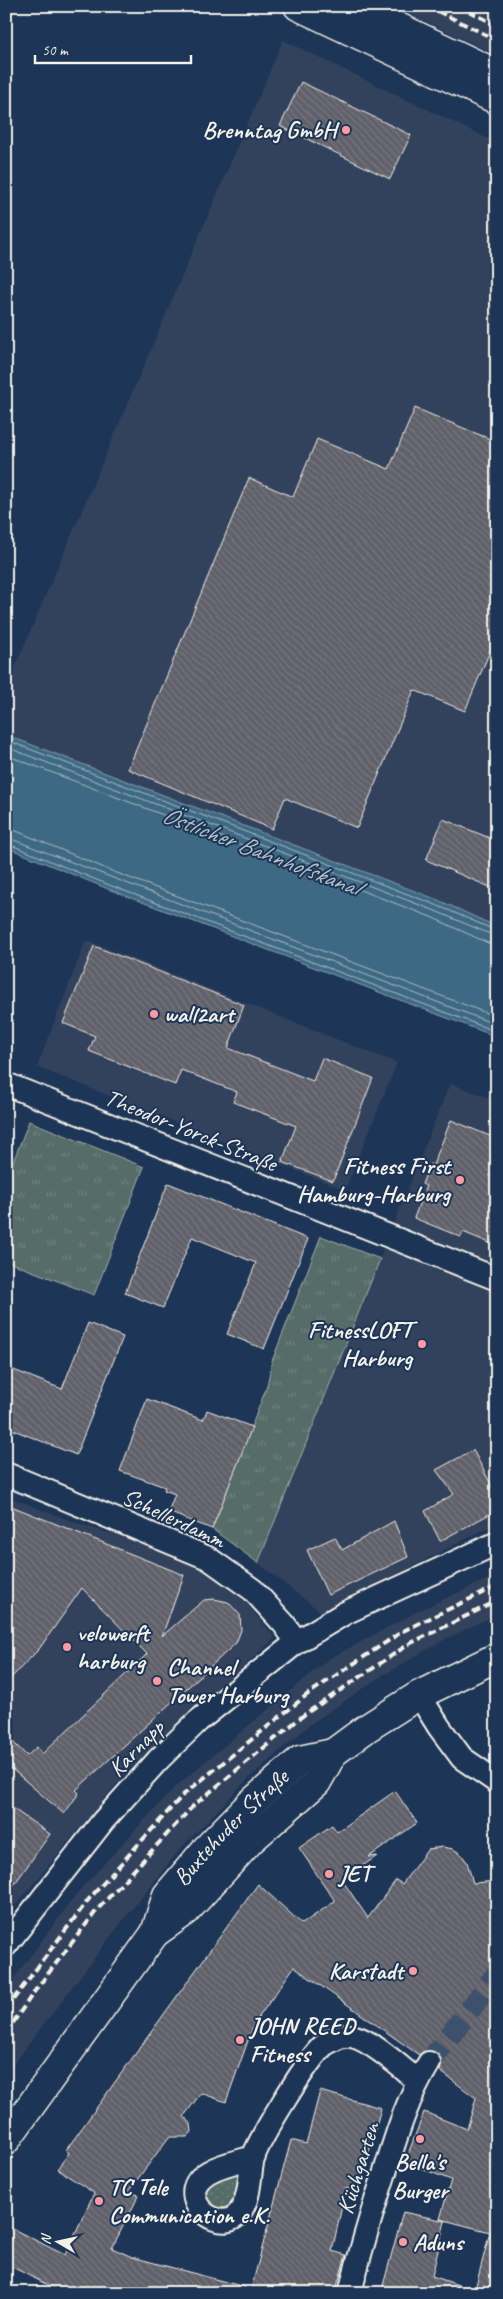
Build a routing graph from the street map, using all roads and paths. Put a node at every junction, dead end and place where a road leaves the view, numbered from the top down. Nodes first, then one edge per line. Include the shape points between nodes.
1 (298, 6) edge
2 (354, 6) edge
3 (497, 74) edge
4 (497, 100) edge
5 (6, 1084) edge
6 (497, 1279) edge
7 (6, 1474) edge
8 (497, 1543) edge
9 (297, 1642) junction
10 (497, 1657) edge
11 (419, 1695) junction
12 (497, 1782) edge
13 (14, 1918) edge
14 (6, 1944) edge
15 (6, 2140) edge
16 (254, 2157) dead end
17 (350, 2293) edge

1 - 4 main road
2 - 3 main road
5 - 6 street, Theodor-Yorck-Straße
7 - 9 street, Schellerdamm via 208,1558 253,1590
8 - 9 street, Karnapp via 344,1613
9 - 13 street, Karnapp via 198,1721 158,1760
10 - 11 main road, Buxtehuder Straße
11 - 12 street via 462,1758
11 - 15 main road, Buxtehuder Straße via 333,1753 317,1782 250,1840 186,1910 154,1933
13 - 14 street, Karnapp
16 - 17 street, Küchgarten via 274,2119 324,2045 345,2036 365,2040 423,2072 399,2124

